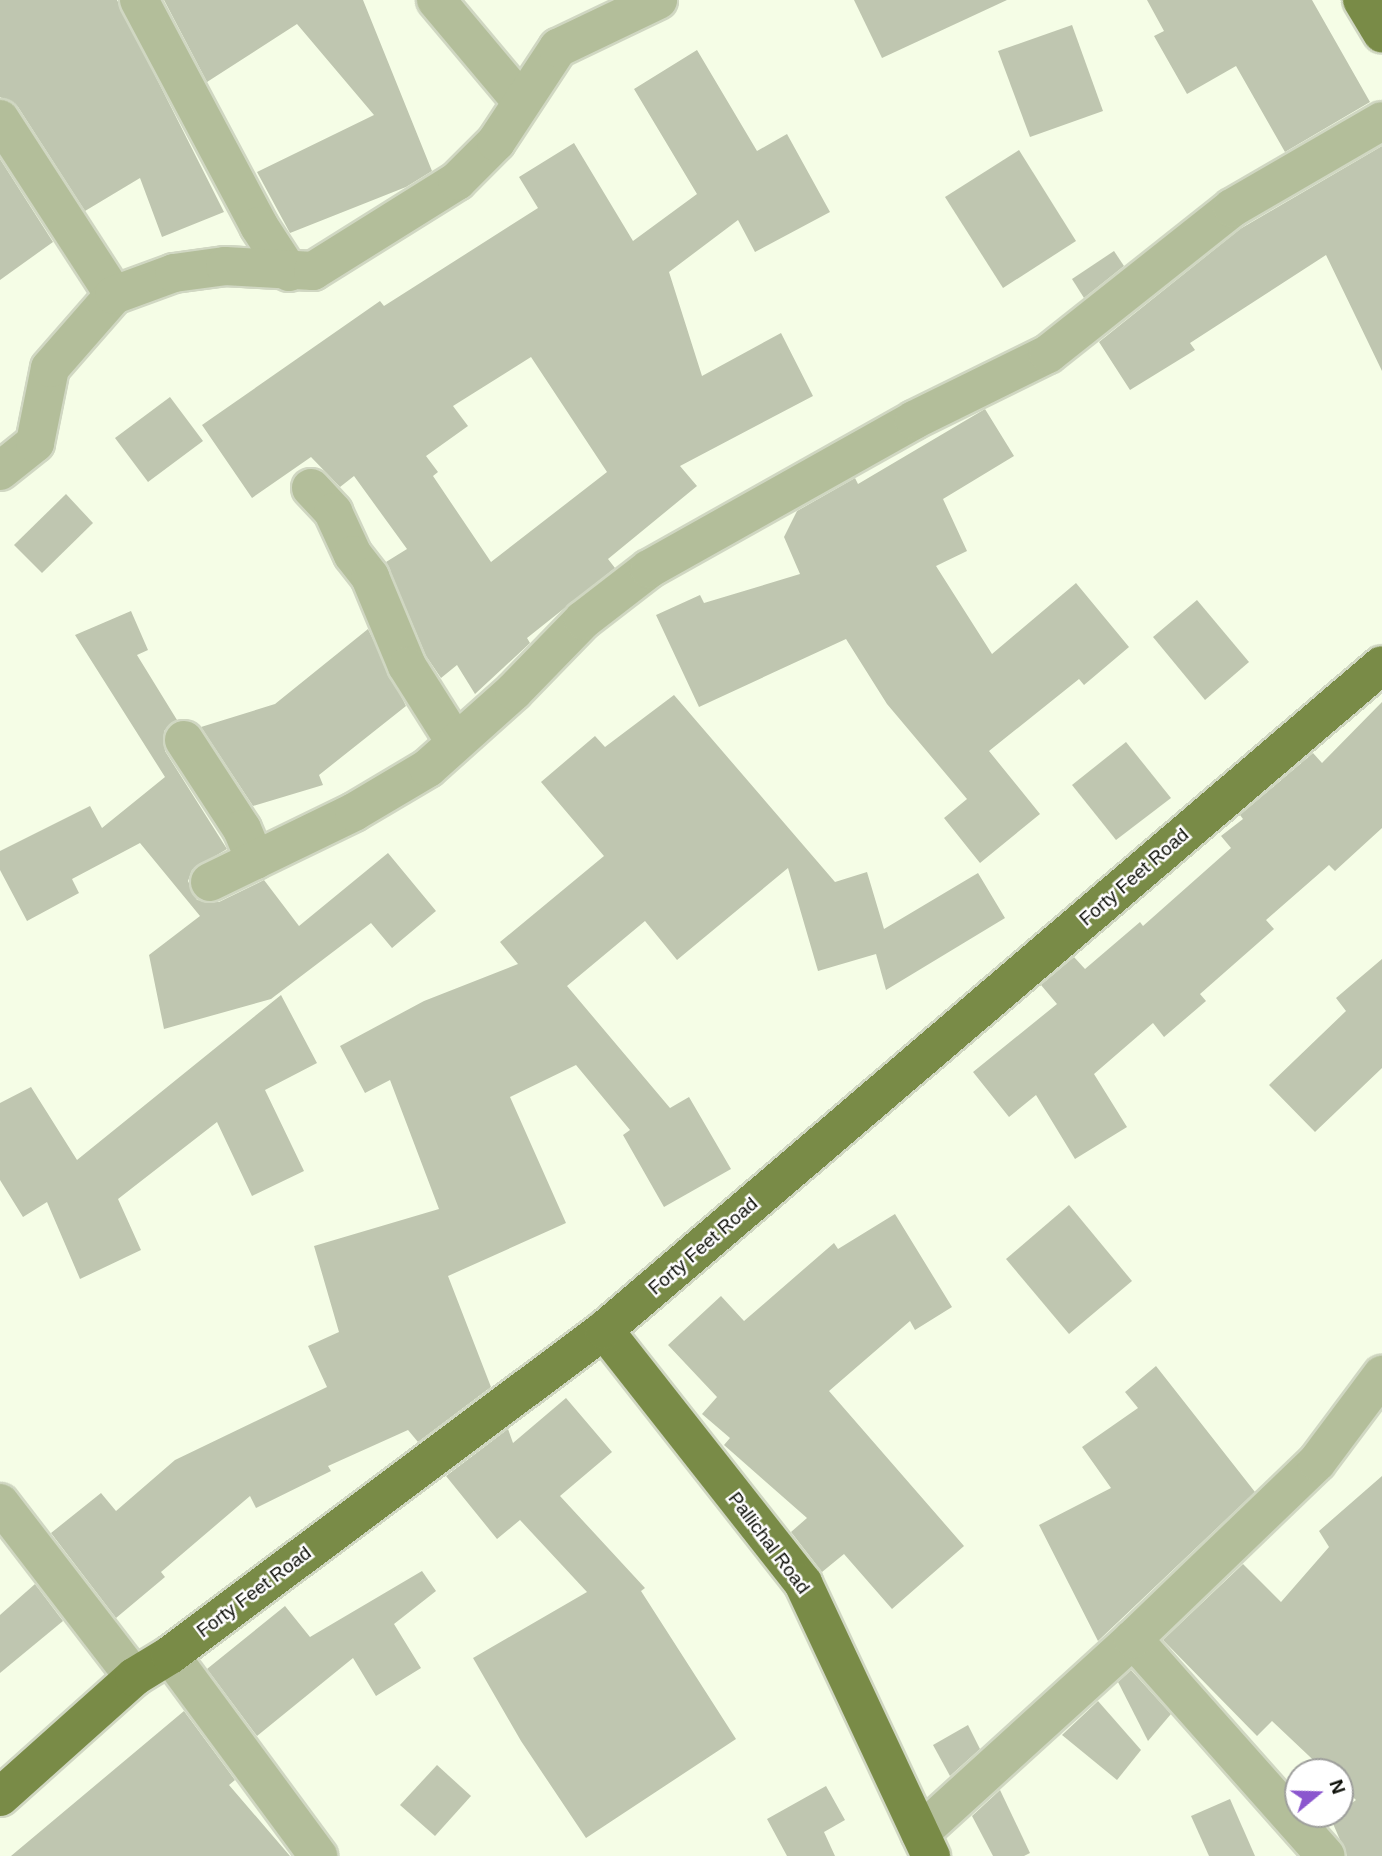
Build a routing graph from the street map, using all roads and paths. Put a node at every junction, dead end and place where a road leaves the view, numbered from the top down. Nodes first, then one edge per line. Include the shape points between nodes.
1 (139, 0) edge
2 (436, 0) edge
3 (658, 0) edge
4 (1362, 0) edge
5 (1382, 33) edge
6 (520, 100) junction
7 (0, 119) edge
8 (1382, 121) edge
9 (289, 272) junction
10 (114, 295) junction
11 (0, 471) edge
12 (311, 488) dead end
13 (1382, 665) edge
14 (184, 740) dead end
15 (455, 743) junction
16 (255, 860) junction
17 (210, 882) dead end
18 (604, 1330) junction
19 (1382, 1375) edge
20 (0, 1503) edge
21 (1133, 1639) junction
22 (170, 1655) junction
23 (134, 1677) junction
24 (0, 1797) edge
25 (926, 1844) edge
26 (318, 1856) edge
27 (1326, 1856) edge

1 - 9 street via 259,226
2 - 6 street
3 - 6 street via 558,48
4 - 5 main road
6 - 9 street via 496,142 457,181 313,271
7 - 10 street
8 - 15 street via 1232,208 1048,354 914,420 649,569 583,620
9 - 10 street via 225,266 174,272
10 - 11 street via 50,368 36,443
12 - 15 street via 332,512 353,555 370,577 407,666
13 - 18 main road, Forty Feet Road
14 - 16 street via 242,829
15 - 16 street via 428,768 354,812
16 - 17 street
18 - 22 main road, Forty Feet Road
18 - 25 main road, Pallichal Road via 803,1583
19 - 21 street via 1317,1462
20 - 23 street
21 - 25 street
21 - 27 street
22 - 23 main road, Forty Feet Road
22 - 26 street
23 - 24 main road, Forty Feet Road

